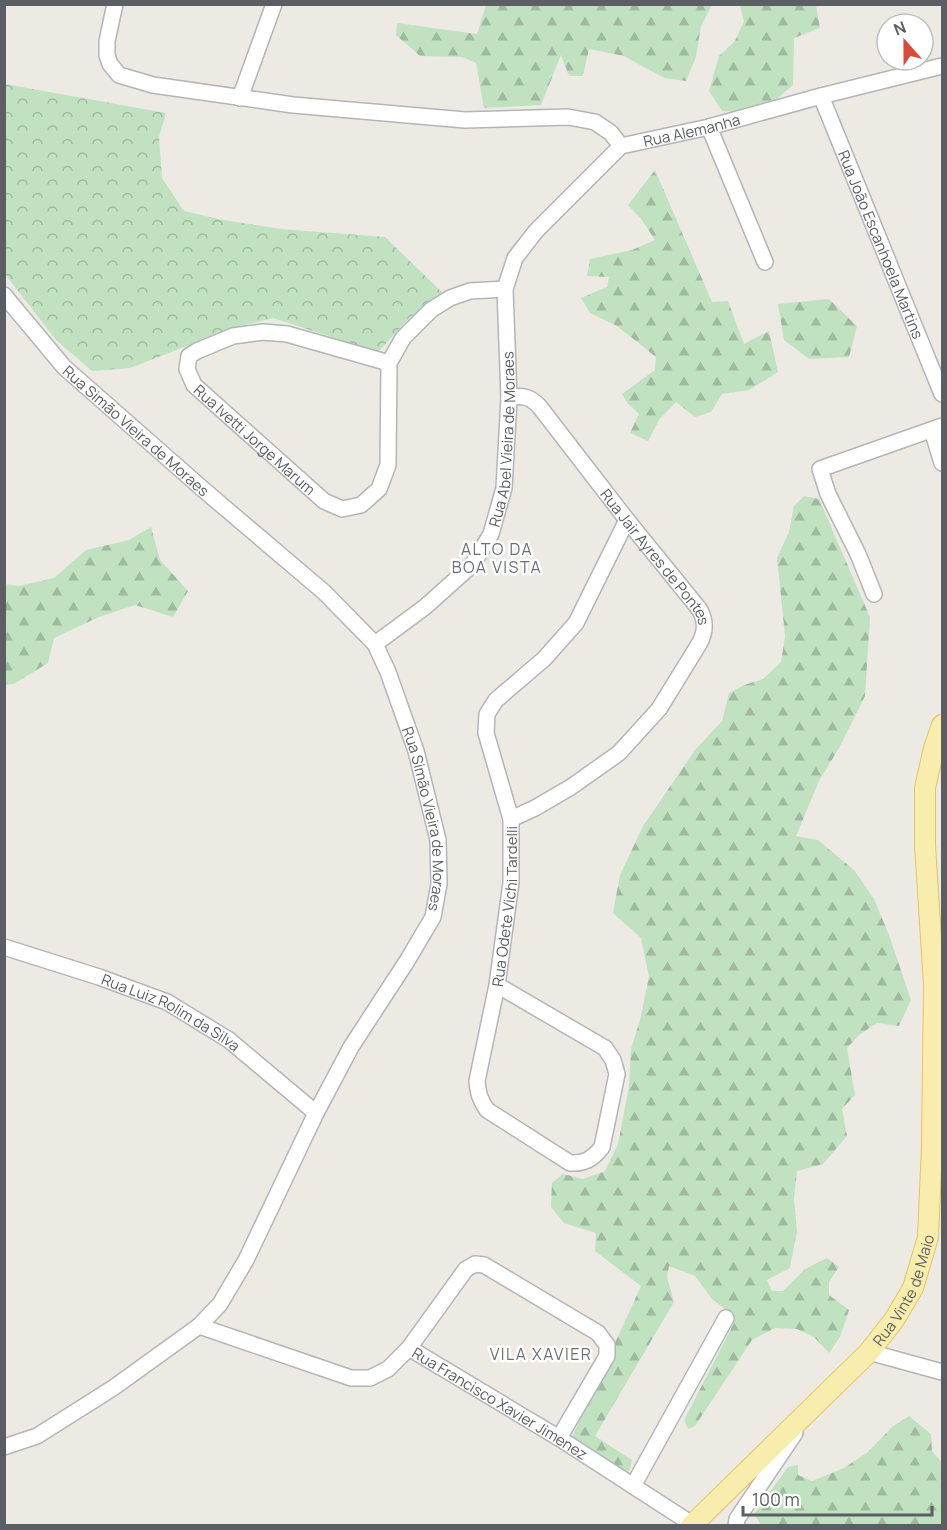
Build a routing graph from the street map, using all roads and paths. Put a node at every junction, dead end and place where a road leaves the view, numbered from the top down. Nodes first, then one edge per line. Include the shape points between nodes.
1 (115, 4) edge
2 (274, 4) edge
3 (942, 66) edge
4 (821, 96) junction
5 (240, 98) junction
6 (709, 127) junction
7 (621, 146) junction
8 (765, 262) dead end
9 (505, 289) junction
10 (4, 295) edge
11 (389, 363) junction
12 (942, 394) edge
13 (509, 398) junction
14 (937, 428) edge
15 (942, 463) edge
16 (627, 520) junction
17 (874, 594) dead end
18 (375, 644) junction
19 (942, 725) edge
20 (511, 819) junction
21 (4, 947) edge
22 (497, 985) junction
23 (316, 1113) junction
24 (726, 1318) dead end
25 (199, 1326) junction
26 (409, 1348) junction
27 (869, 1352) junction
28 (942, 1372) edge
29 (814, 1406) junction
30 (558, 1438) junction
31 (4, 1448) edge
32 (633, 1486) junction
33 (691, 1525) edge
34 (736, 1526) edge

1 - 5 street via 107,55 119,75 153,85
2 - 5 street
3 - 4 street, Rua Alemanha
4 - 6 street, Rua Alemanha
4 - 12 street, Rua João Escanhoela Martins
5 - 7 street via 465,120 568,117 595,122
6 - 7 street, Rua Alemanha
6 - 8 street
7 - 9 street via 536,231 515,258
9 - 11 street, Rua Ivetti Jorge Marum via 470,291 450,298 403,338
9 - 13 street, Rua Abel Vieira de Moraes
10 - 18 street, Rua Simão Vieira de Moraes via 64,366 324,592
11 - 11 street, Rua Ivetti Jorge Marum via 388,465 379,489 361,505 342,509 324,501 195,385 187,369 189,356 197,351 233,336 262,332 287,334
13 - 16 street, Rua Jair Ayres de Pontes via 526,397 539,406
13 - 18 street, Rua Abel Vieira de Moraes via 504,488 491,534 473,564
14 - 15 street
14 - 17 street via 820,469
16 - 20 street, Rua Odete Vichi Tardelli via 576,623 544,659 496,700 487,714 486,733
16 - 20 street, Rua Jair Ayres de Pontes via 700,610 704,618 703,636 658,710 619,753 571,787
18 - 23 street, Rua Simão Vieira de Moraes via 416,751 438,840 439,884 433,916 351,1047
19 - 27 main road, Rua Vinte de Maio via 925,788 934,985 928,1237 913,1288
20 - 22 street, Rua Odete Vichi Tardelli via 511,883
21 - 23 street, Rua Luiz Rolim da Silva via 167,1002 229,1040
22 - 22 street, Rua Odete Vichi Tardelli via 477,1081 481,1101 487,1110 570,1163 588,1161 602,1147 617,1074 613,1060 605,1048
23 - 25 street, Rua Simão Vieira de Moraes via 246,1260 220,1304
24 - 32 street
25 - 26 street, Rua Francisco Xavier Jimenez via 351,1377 370,1378 388,1369
25 - 31 street, Rua Simão Vieira de Moraes via 37,1436
26 - 30 street, Rua Francisco Xavier Jimenez
26 - 30 street via 466,1269 475,1264 484,1265 598,1333 607,1345 607,1356
27 - 28 street
27 - 29 main road, Rua Vinte de Maio
29 - 33 main road, Rua Vinte de Maio
29 - 34 street via 755,1490
30 - 32 street, Rua Francisco Xavier Jimenez
32 - 33 street, Rua Francisco Xavier Jimenez

